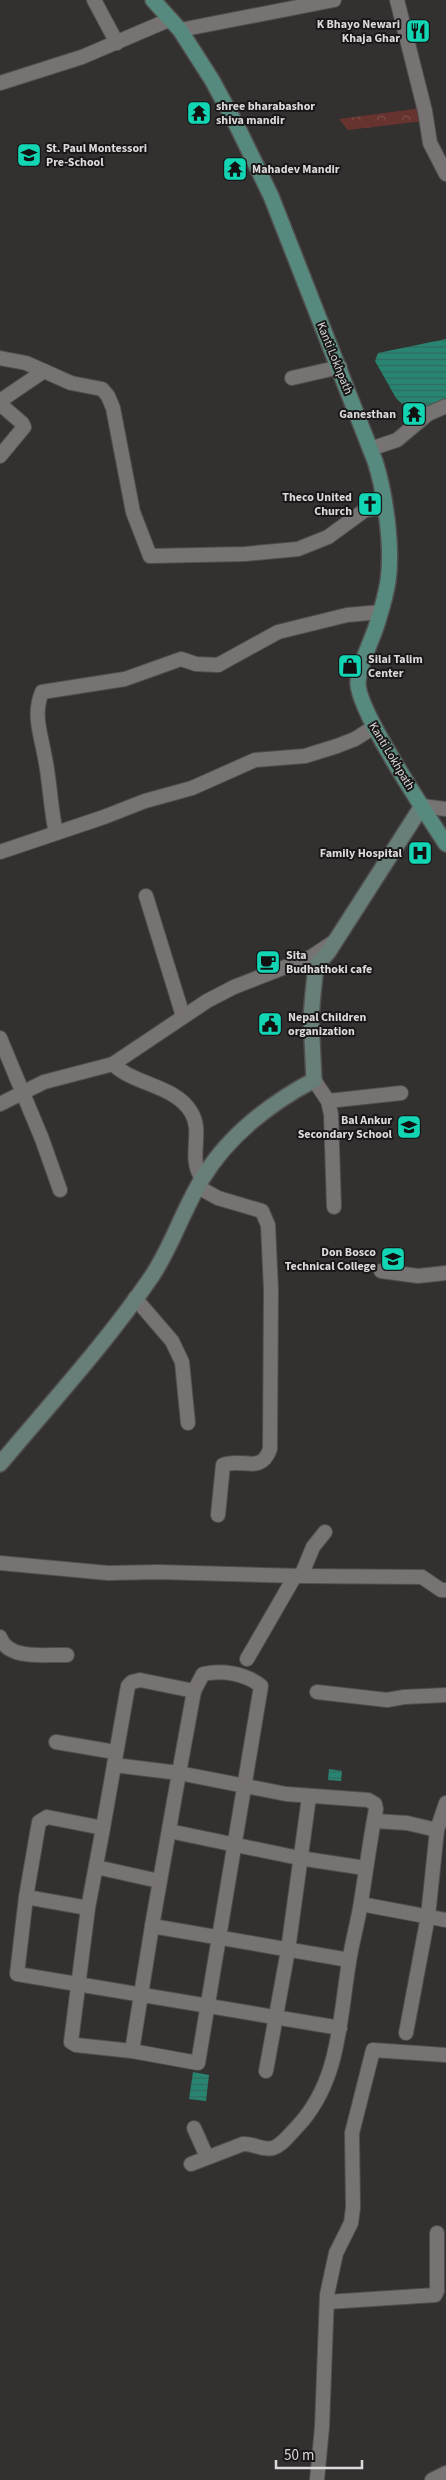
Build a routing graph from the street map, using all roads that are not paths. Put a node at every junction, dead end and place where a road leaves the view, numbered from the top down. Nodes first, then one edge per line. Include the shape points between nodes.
1 (94, 0) edge
2 (153, 0) edge
3 (334, 0) edge
4 (397, 0) edge
5 (175, 25) junction
6 (117, 43) junction
7 (0, 83) edge
8 (446, 174) edge
9 (0, 358) edge
10 (340, 367) junction
11 (44, 371) junction
12 (292, 378) dead end
13 (0, 402) edge
14 (446, 406) edge
15 (370, 449) junction
16 (0, 456) edge
17 (385, 507) junction
18 (381, 612) junction
19 (374, 727) junction
20 (422, 806) junction
21 (446, 809) edge
22 (56, 833) junction
23 (446, 844) edge
24 (0, 852) edge
25 (146, 896) dead end
26 (335, 941) junction
27 (182, 1016) junction
28 (0, 1038) edge
29 (113, 1064) junction
30 (314, 1080) junction
31 (21, 1092) junction
32 (401, 1093) dead end
33 (328, 1101) junction
34 (0, 1104) edge
35 (200, 1183) junction
36 (60, 1190) dead end
37 (334, 1207) dead end
38 (381, 1271) dead end
39 (446, 1273) edge
40 (135, 1298) junction
41 (188, 1423) dead end
42 (0, 1464) edge
43 (218, 1516) dead end
44 (325, 1532) dead end
45 (0, 1563) edge
46 (298, 1576) junction
47 (446, 1590) edge
48 (0, 1637) edge
49 (67, 1655) dead end
50 (247, 1659) dead end
51 (194, 1691) junction
52 (317, 1692) dead end
53 (446, 1695) edge
54 (56, 1742) dead end
55 (115, 1758) junction
56 (179, 1773) junction
57 (245, 1785) junction
58 (309, 1797) junction
59 (446, 1803) edge
60 (374, 1821) junction
61 (103, 1828) junction
62 (438, 1830) junction
63 (169, 1831) junction
64 (236, 1845) junction
65 (299, 1858) junction
66 (96, 1867) junction
67 (365, 1868) junction
68 (159, 1881) junction
69 (26, 1897) junction
70 (361, 1904) junction
71 (88, 1908) junction
72 (428, 1916) junction
73 (446, 1920) edge
74 (152, 1926) junction
75 (219, 1938) junction
76 (288, 1950) junction
77 (349, 1960) junction
78 (77, 1985) junction
79 (142, 1996) junction
80 (207, 2006) junction
81 (276, 2018) junction
82 (340, 2028) junction
83 (406, 2034) dead end
84 (132, 2051) junction
85 (446, 2055) edge
86 (266, 2071) dead end
87 (194, 2128) dead end
88 (208, 2157) junction
89 (191, 2164) dead end
90 (437, 2233) dead end
91 (327, 2302) junction
92 (446, 2474) edge
93 (317, 2480) edge
94 (432, 2480) edge

1 - 6 street
2 - 5 main road, Kanti Lokhpath
3 - 5 street
4 - 8 street via 430,143
5 - 6 street
5 - 10 main road, Kanti Lokhpath via 212,80 271,196
6 - 7 street
9 - 11 street via 26,363
10 - 12 street
10 - 15 main road, Kanti Lokhpath
11 - 13 street
11 - 17 street via 72,383 102,389 108,396 133,512 150,556 298,549 328,537 365,510
13 - 16 street via 24,427
14 - 15 street via 428,414 397,440
15 - 17 main road, Kanti Lokhpath via 382,484
17 - 18 main road, Kanti Lokhpath via 389,578
18 - 19 main road, Kanti Lokhpath via 358,682 360,698
18 - 22 street via 347,615 289,628 260,640 218,665 181,660 125,679 42,692 37,708 38,731
19 - 20 main road, Kanti Lokhpath
19 - 22 street via 337,746 305,756 256,760 192,788
20 - 21 street
20 - 23 main road, Kanti Lokhpath
20 - 26 main road
22 - 24 street
25 - 27 street
26 - 27 street via 312,957 234,987
26 - 30 main road via 316,966 311,1017
27 - 29 street
28 - 31 street
29 - 31 street via 44,1082
29 - 35 street via 182,1101 190,1109 197,1126 196,1168
30 - 33 street
30 - 35 main road via 288,1094 257,1118 220,1154
31 - 34 street
31 - 36 street
32 - 33 street
33 - 37 street
35 - 40 main road via 152,1275
35 - 43 street via 218,1198 262,1211 268,1225 270,1449 267,1458 259,1464 223,1464
38 - 39 street via 418,1276
40 - 41 street via 172,1341 182,1362
40 - 42 main road
44 - 46 street
45 - 46 street via 108,1573
46 - 47 street via 422,1577
46 - 50 street
48 - 49 street via 6,1648 14,1653
51 - 55 street via 140,1680 132,1682 128,1686
51 - 56 street
51 - 57 street via 203,1674 210,1673 235,1673 261,1686
52 - 53 street via 387,1700
54 - 55 street
55 - 56 street
55 - 61 street
56 - 57 street
56 - 63 street
57 - 58 street
57 - 64 street
58 - 60 street via 368,1800 375,1804
58 - 65 street
59 - 62 street
60 - 62 street
60 - 67 street
61 - 66 street
61 - 69 street via 47,1817 41,1820
62 - 72 street
63 - 64 street
63 - 68 street
64 - 65 street
64 - 75 street
65 - 67 street
65 - 76 street
66 - 68 street
66 - 71 street
67 - 70 street
68 - 74 street
69 - 71 street
69 - 78 street via 17,1974
70 - 72 street
70 - 77 street
71 - 78 street
72 - 73 street
72 - 83 street
74 - 75 street
74 - 79 street
75 - 76 street
75 - 80 street
76 - 77 street
76 - 81 street
77 - 82 street
78 - 79 street
78 - 84 street via 71,2042
79 - 80 street
79 - 84 street
80 - 81 street
80 - 84 street via 198,2063
81 - 82 street
81 - 86 street
82 - 88 street via 320,2097 291,2134 272,2148 243,2144
85 - 91 street via 373,2050 352,2133 351,2223 336,2254
87 - 88 street
88 - 89 street
90 - 91 street via 435,2295
91 - 93 street
92 - 94 street

